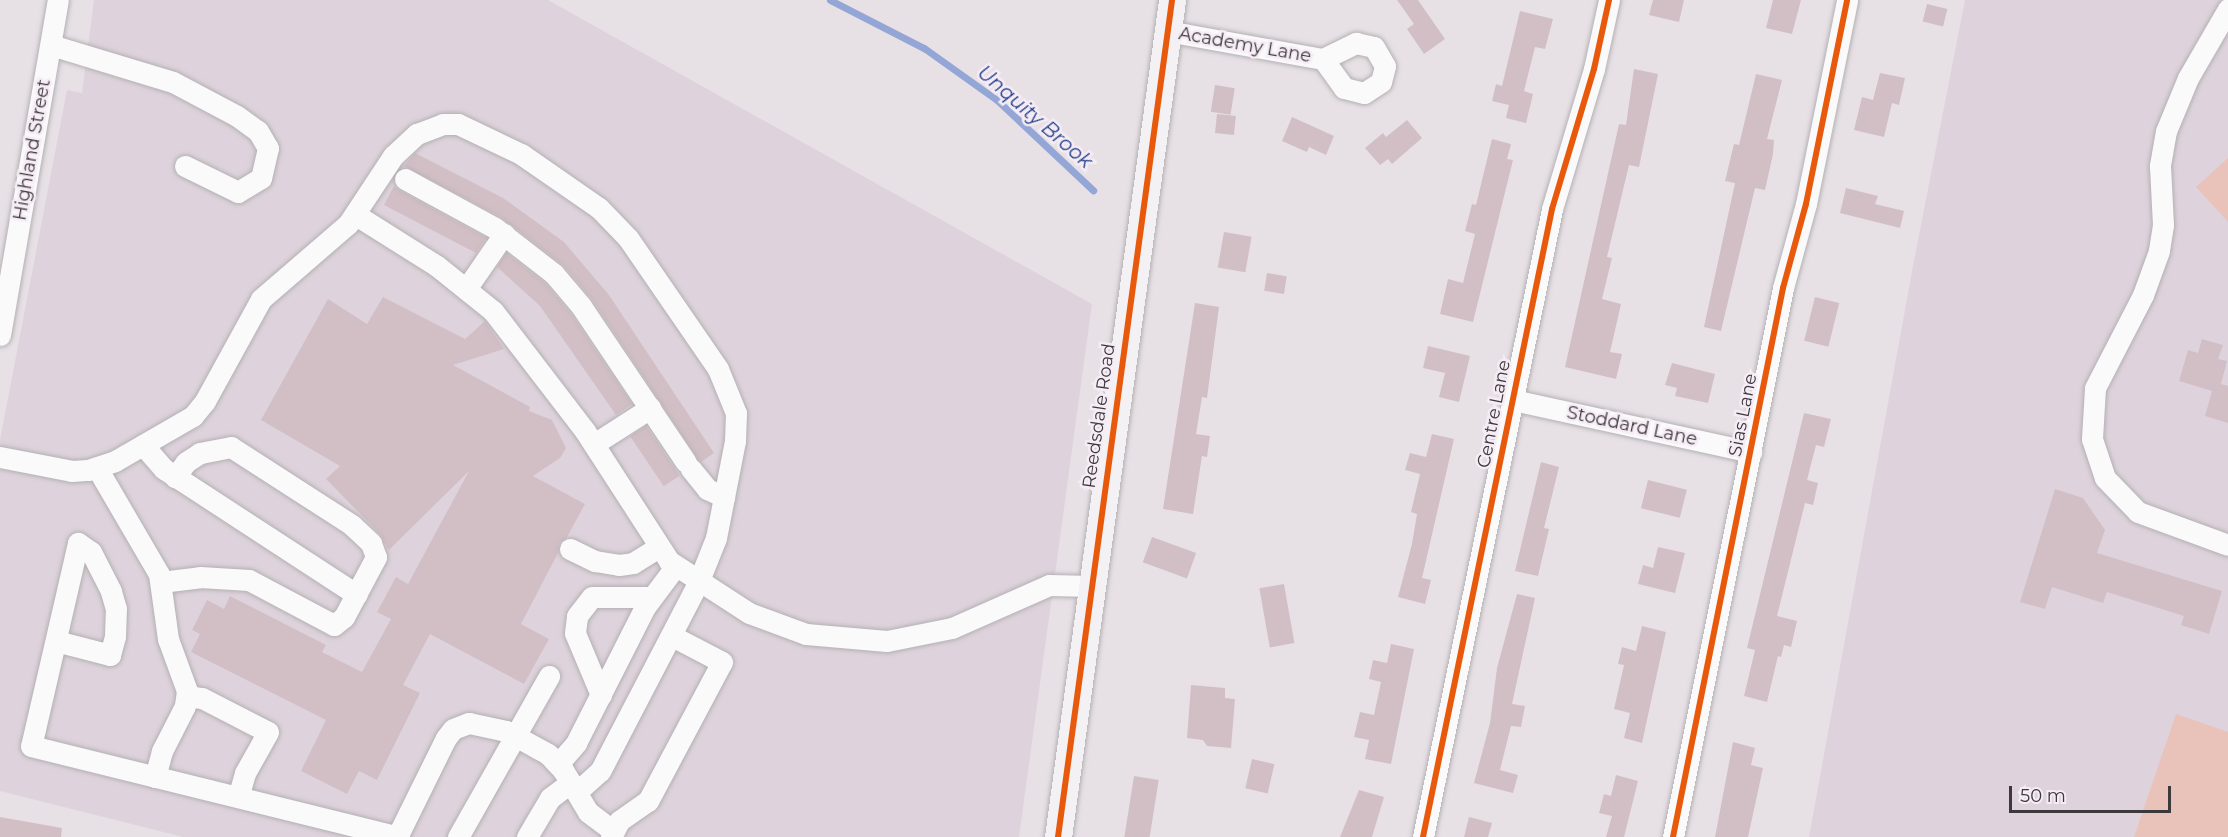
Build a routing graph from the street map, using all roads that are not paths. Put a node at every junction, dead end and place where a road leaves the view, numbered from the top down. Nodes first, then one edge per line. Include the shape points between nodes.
1 (58, 0) edge
2 (1172, 0) edge
3 (1610, 0) edge
4 (1847, 0) edge
5 (2228, 9) edge
6 (1167, 31) junction
7 (51, 45) junction
8 (1323, 59) dead end
9 (185, 166) dead end
10 (396, 175) junction
11 (356, 215) junction
12 (504, 234) junction
13 (466, 289) junction
14 (0, 335) edge
15 (1513, 400) junction
16 (650, 408) junction
17 (594, 444) junction
18 (143, 445) junction
19 (1751, 452) junction
20 (0, 457) edge
21 (97, 468) junction
22 (175, 477) junction
23 (724, 497) junction
24 (2228, 545) edge
25 (659, 547) junction
26 (570, 549) dead end
27 (675, 567) junction
28 (161, 582) junction
29 (698, 583) junction
30 (1092, 586) junction
31 (357, 595) junction
32 (651, 597) junction
33 (672, 636) junction
34 (56, 641) junction
35 (549, 676) dead end
36 (600, 694) junction
37 (187, 696) junction
38 (514, 735) junction
39 (558, 764) junction
40 (155, 777) junction
41 (574, 787) junction
42 (238, 798) junction
43 (612, 834) edge
44 (398, 837) edge
45 (458, 837) edge
46 (527, 837) edge
47 (1058, 837) edge
48 (1423, 837) edge
49 (1673, 837) edge

1 - 7 street, Highland Street
2 - 6 main road, Reedsdale Road
3 - 15 street, Centre Lane via 1586,97 1551,209
4 - 19 street, Sias Lane
5 - 24 street via 2187,78 2166,131 2160,166 2163,225 2159,251 2142,295 2098,381 2092,439 2105,478 2138,512
6 - 8 street, Academy Lane
6 - 30 main road, Reedsdale Road
7 - 9 street via 173,82 237,116 258,131 268,148 261,178 238,192
7 - 14 street, Highland Street
10 - 11 street
10 - 12 street
10 - 23 street via 398,150 417,134 443,124 458,124 534,162 610,218 685,319 732,397 736,432
11 - 13 street
11 - 18 street via 261,299 198,411
12 - 13 street
12 - 16 street via 539,259 568,289
13 - 17 street via 516,337
15 - 19 street, Stoddard Lane
15 - 48 street, Centre Lane
16 - 17 street
16 - 23 street via 707,489
17 - 25 street
18 - 21 street
18 - 22 street via 157,464
19 - 49 street, Sias Lane
20 - 21 street via 72,471
21 - 28 street
22 - 31 street
22 - 31 street via 186,462 201,453 224,445 237,449 352,525 371,543 375,561
23 - 29 street via 716,538
25 - 26 street via 633,563 619,565 595,561
25 - 27 street
27 - 29 street
27 - 32 street
28 - 31 street via 200,577 249,580 334,625 342,621
28 - 37 street via 168,639
29 - 30 street via 748,613 784,628 818,636 874,641 914,638 952,628 1049,585
29 - 33 street
30 - 47 main road, Reedsdale Road
32 - 36 street
32 - 36 street via 592,597 577,616 574,633
33 - 41 street via 600,771
33 - 43 street via 722,662 648,801 619,821
34 - 34 street via 110,655 115,636 116,609 111,591 91,552 78,543
34 - 40 street via 31,746
35 - 38 street
36 - 39 street via 576,743
37 - 40 street
37 - 42 street via 202,698 268,732 245,773
38 - 39 street
38 - 44 street via 478,723 453,729
38 - 45 street
39 - 41 street
40 - 42 street
41 - 43 street via 593,817
41 - 46 street via 550,798
42 - 44 street

